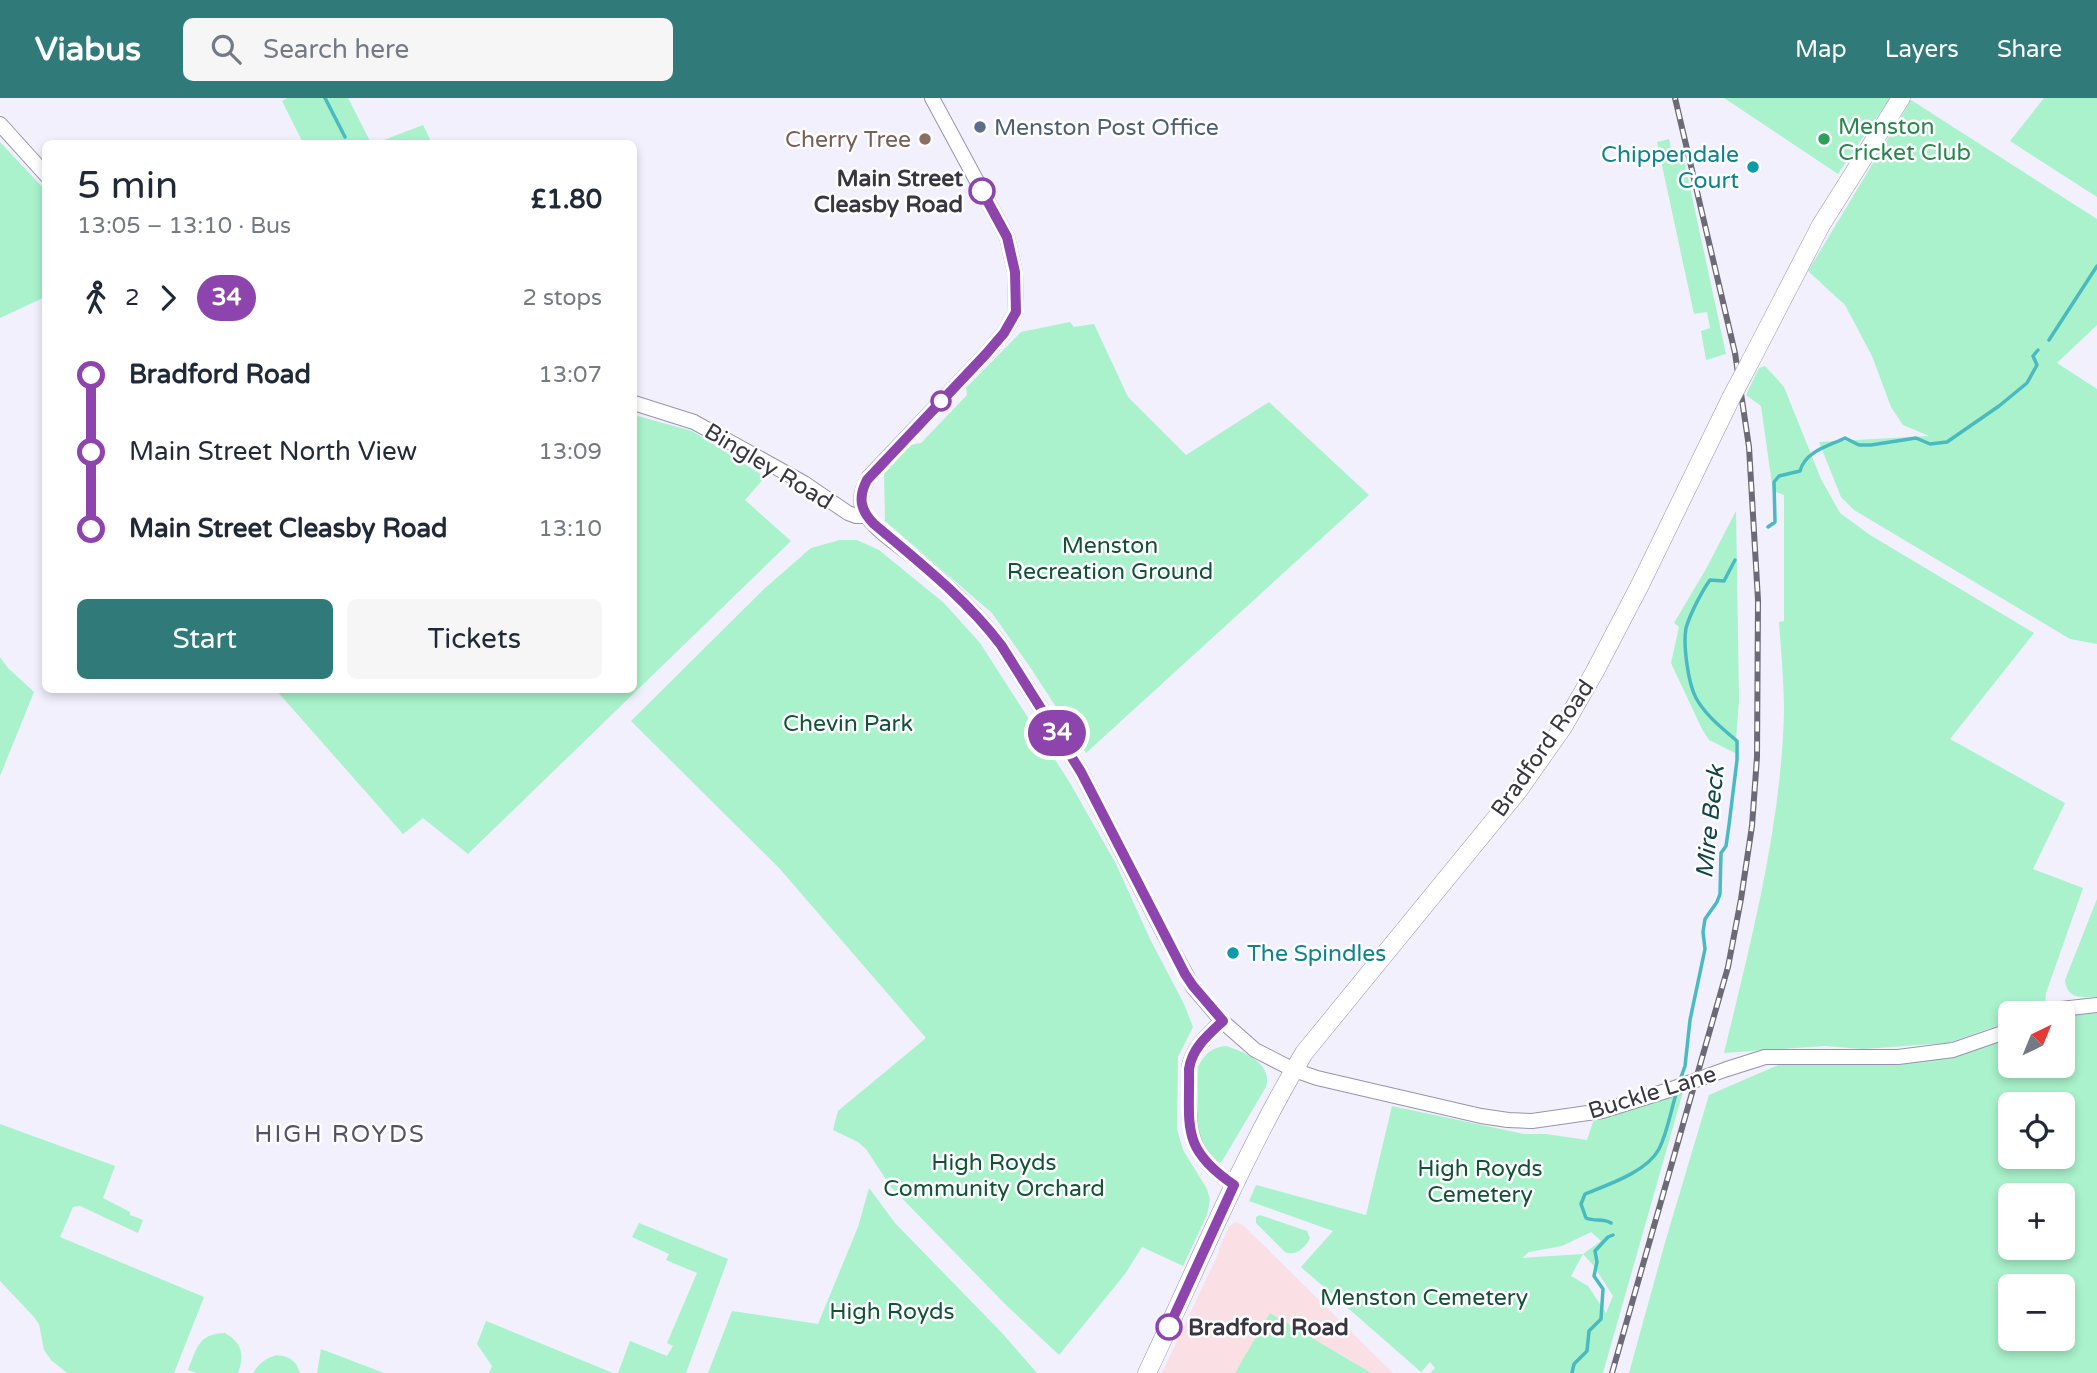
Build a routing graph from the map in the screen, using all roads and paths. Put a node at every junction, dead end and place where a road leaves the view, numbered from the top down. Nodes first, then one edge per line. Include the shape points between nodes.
1 (932, 98) edge
2 (1901, 98) edge
3 (0, 124) edge
4 (42, 171) edge
5 (637, 404) edge
6 (866, 516) junction
7 (2097, 1005) edge
8 (2076, 1007) edge
9 (1223, 1021) junction
10 (1998, 1035) edge
11 (1294, 1070) junction
12 (1234, 1185) junction
13 (1147, 1373) edge

1 - 6 street via 1007,237 1015,272 1016,312 986,354 867,480 861,501
2 - 11 main road, Bradford Road, bridge via 1821,225 1640,585 1563,727 1518,791 1314,1039
3 - 4 street
5 - 6 street, Bingley Road via 694,422 848,513
6 - 9 street, Bingley Road via 939,579 1001,645 1081,772 1185,974
7 - 8 street
9 - 11 street, Bingley Road via 1255,1050
9 - 12 street via 1191,1059 1190,1130 1199,1155
10 - 11 street, Buckle Lane, bridge via 1953,1051 1898,1057 1765,1057 1602,1111 1532,1121 1481,1116
11 - 12 main road, Bradford Road
12 - 13 main road, Bradford Road

